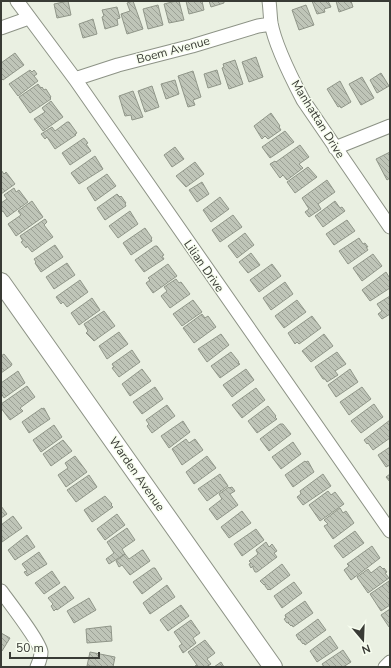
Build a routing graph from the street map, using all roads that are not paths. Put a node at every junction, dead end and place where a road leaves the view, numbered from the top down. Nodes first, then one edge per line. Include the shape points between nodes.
1 (18, 1) edge
2 (269, 1) edge
3 (29, 18) junction
4 (271, 24) junction
5 (1, 28) edge
6 (75, 79) junction
7 (390, 126) edge
8 (336, 148) junction
9 (390, 228) edge
10 (1, 282) edge
11 (390, 531) edge
12 (1, 591) edge
13 (390, 662) edge
14 (37, 667) edge
15 (273, 667) edge
16 (385, 667) edge

1 - 3 street, Lilian Drive
2 - 4 street, Manhattan Drive
3 - 5 street
3 - 6 street, Lilian Drive
4 - 6 street, Boem Avenue
4 - 8 street, Manhattan Drive via 303,100
6 - 11 street, Lilian Drive
7 - 8 street
8 - 9 street, Manhattan Drive
10 - 15 main road, Warden Avenue
12 - 14 street via 37,641 41,651
13 - 16 street

